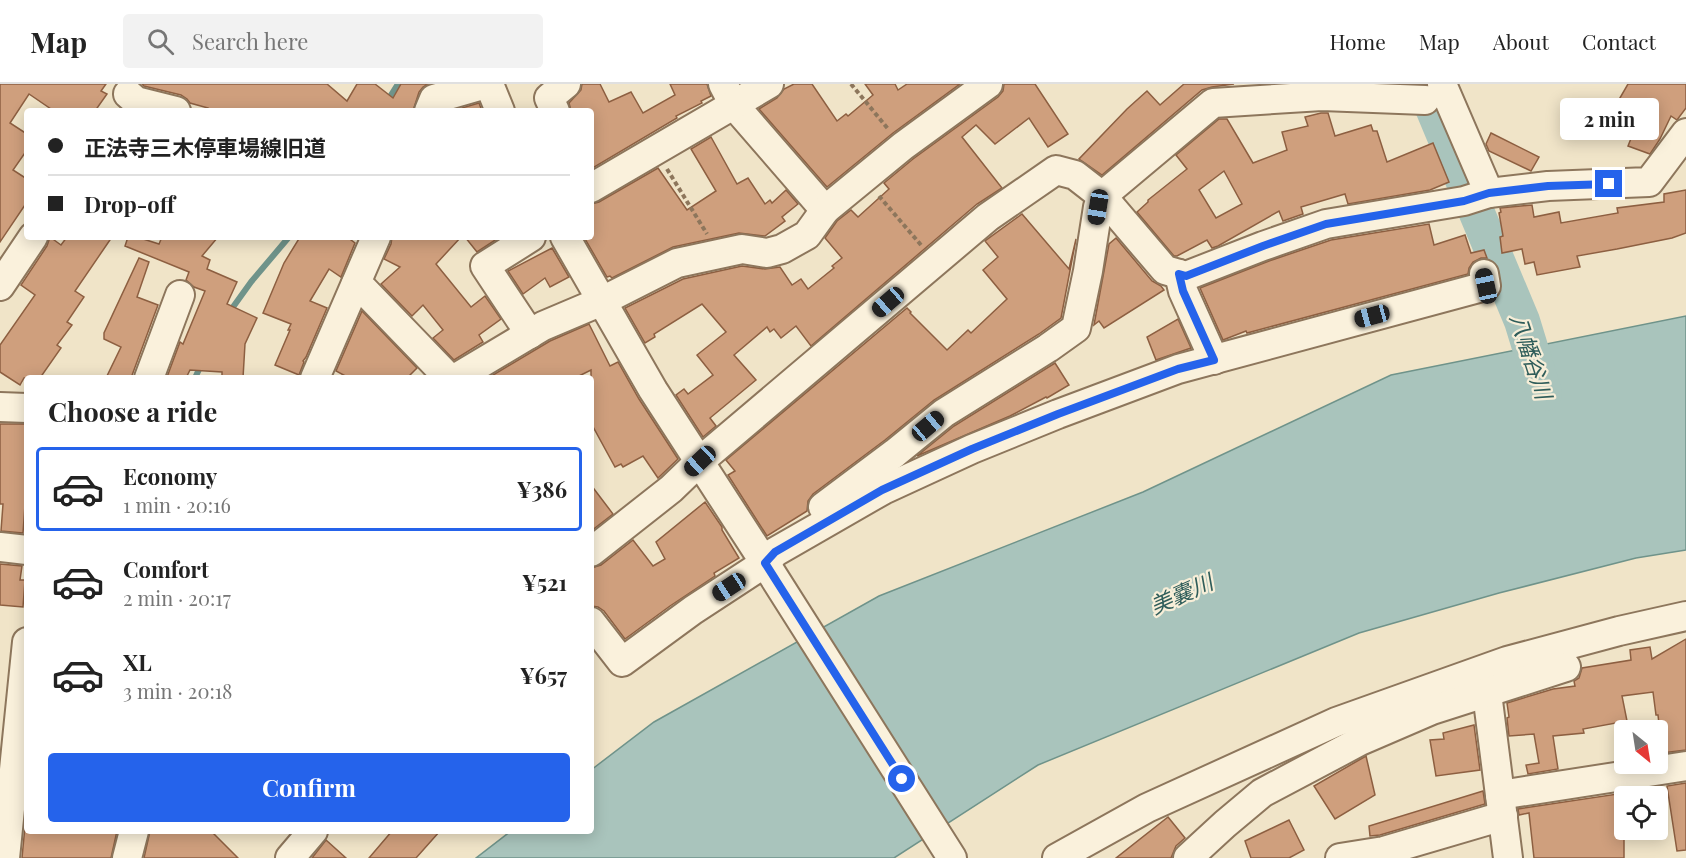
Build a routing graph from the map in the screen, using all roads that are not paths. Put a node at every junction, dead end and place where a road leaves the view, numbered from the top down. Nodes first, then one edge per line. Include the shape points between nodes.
1 (488, 84) edge
2 (566, 84) edge
3 (769, 84) edge
4 (988, 84) edge
5 (1434, 92) edge
6 (1207, 93) edge
7 (729, 95) edge
8 (126, 96) edge
9 (432, 101) edge
10 (164, 108) edge
11 (499, 108) edge
12 (554, 108) edge
13 (1686, 133) edge
14 (594, 186) edge
15 (1489, 193) junction
16 (1102, 196) junction
17 (825, 210) junction
18 (31, 240) edge
19 (375, 240) edge
20 (526, 240) edge
21 (568, 240) edge
22 (1179, 274) junction
23 (1484, 274) dead end
24 (356, 284) junction
25 (0, 286) edge
26 (181, 295) dead end
27 (602, 301) junction
28 (530, 334) junction
29 (1214, 360) junction
30 (150, 375) edge
31 (316, 375) edge
32 (446, 375) edge
33 (461, 375) edge
34 (0, 407) edge
35 (24, 408) edge
36 (700, 461) junction
37 (0, 547) edge
38 (24, 550) edge
39 (594, 550) edge
40 (770, 558) junction
41 (1686, 616) edge
42 (594, 626) edge
43 (1566, 668) dead end
44 (24, 670) edge
45 (1487, 693) junction
46 (14, 764) edge
47 (1686, 766) edge
48 (1502, 805) junction
49 (133, 834) edge
50 (310, 834) edge
51 (5, 858) edge
52 (127, 858) edge
53 (290, 858) edge
54 (952, 858) edge
55 (1057, 858) edge
56 (1188, 858) edge
57 (1340, 858) edge
58 (1508, 858) edge

1 - 9 street
1 - 11 street
2 - 12 street via 549,98
3 - 7 street
4 - 17 street
5 - 6 street via 1322,96
5 - 15 street
6 - 16 street
7 - 14 street via 655,151
7 - 17 street
8 - 10 street
13 - 15 street via 1649,182
15 - 22 street via 1464,201 1326,224 1186,276
16 - 22 street via 1165,270
16 - 36 street via 1075,175 1056,170 988,217
16 - 40 street via 1076,328 944,413 771,546
17 - 27 street via 807,235 782,249 767,253 742,249 677,262
18 - 25 street
19 - 24 street
20 - 28 street via 484,266
21 - 27 street
22 - 29 street
23 - 29 street via 1486,286
24 - 31 street
24 - 32 street
26 - 30 street
27 - 28 street
27 - 36 street
28 - 33 street
29 - 40 street via 1156,377 972,449 882,490
34 - 35 street
36 - 39 street
36 - 40 street
37 - 38 street
40 - 42 street via 622,662
40 - 54 street
41 - 55 street via 1507,661 1336,722 1147,808
43 - 45 street
44 - 46 street
45 - 48 street
45 - 56 street via 1432,710 1360,741 1262,793
46 - 51 street
47 - 48 street
48 - 57 street via 1384,851
48 - 58 street
49 - 52 street
50 - 53 street

